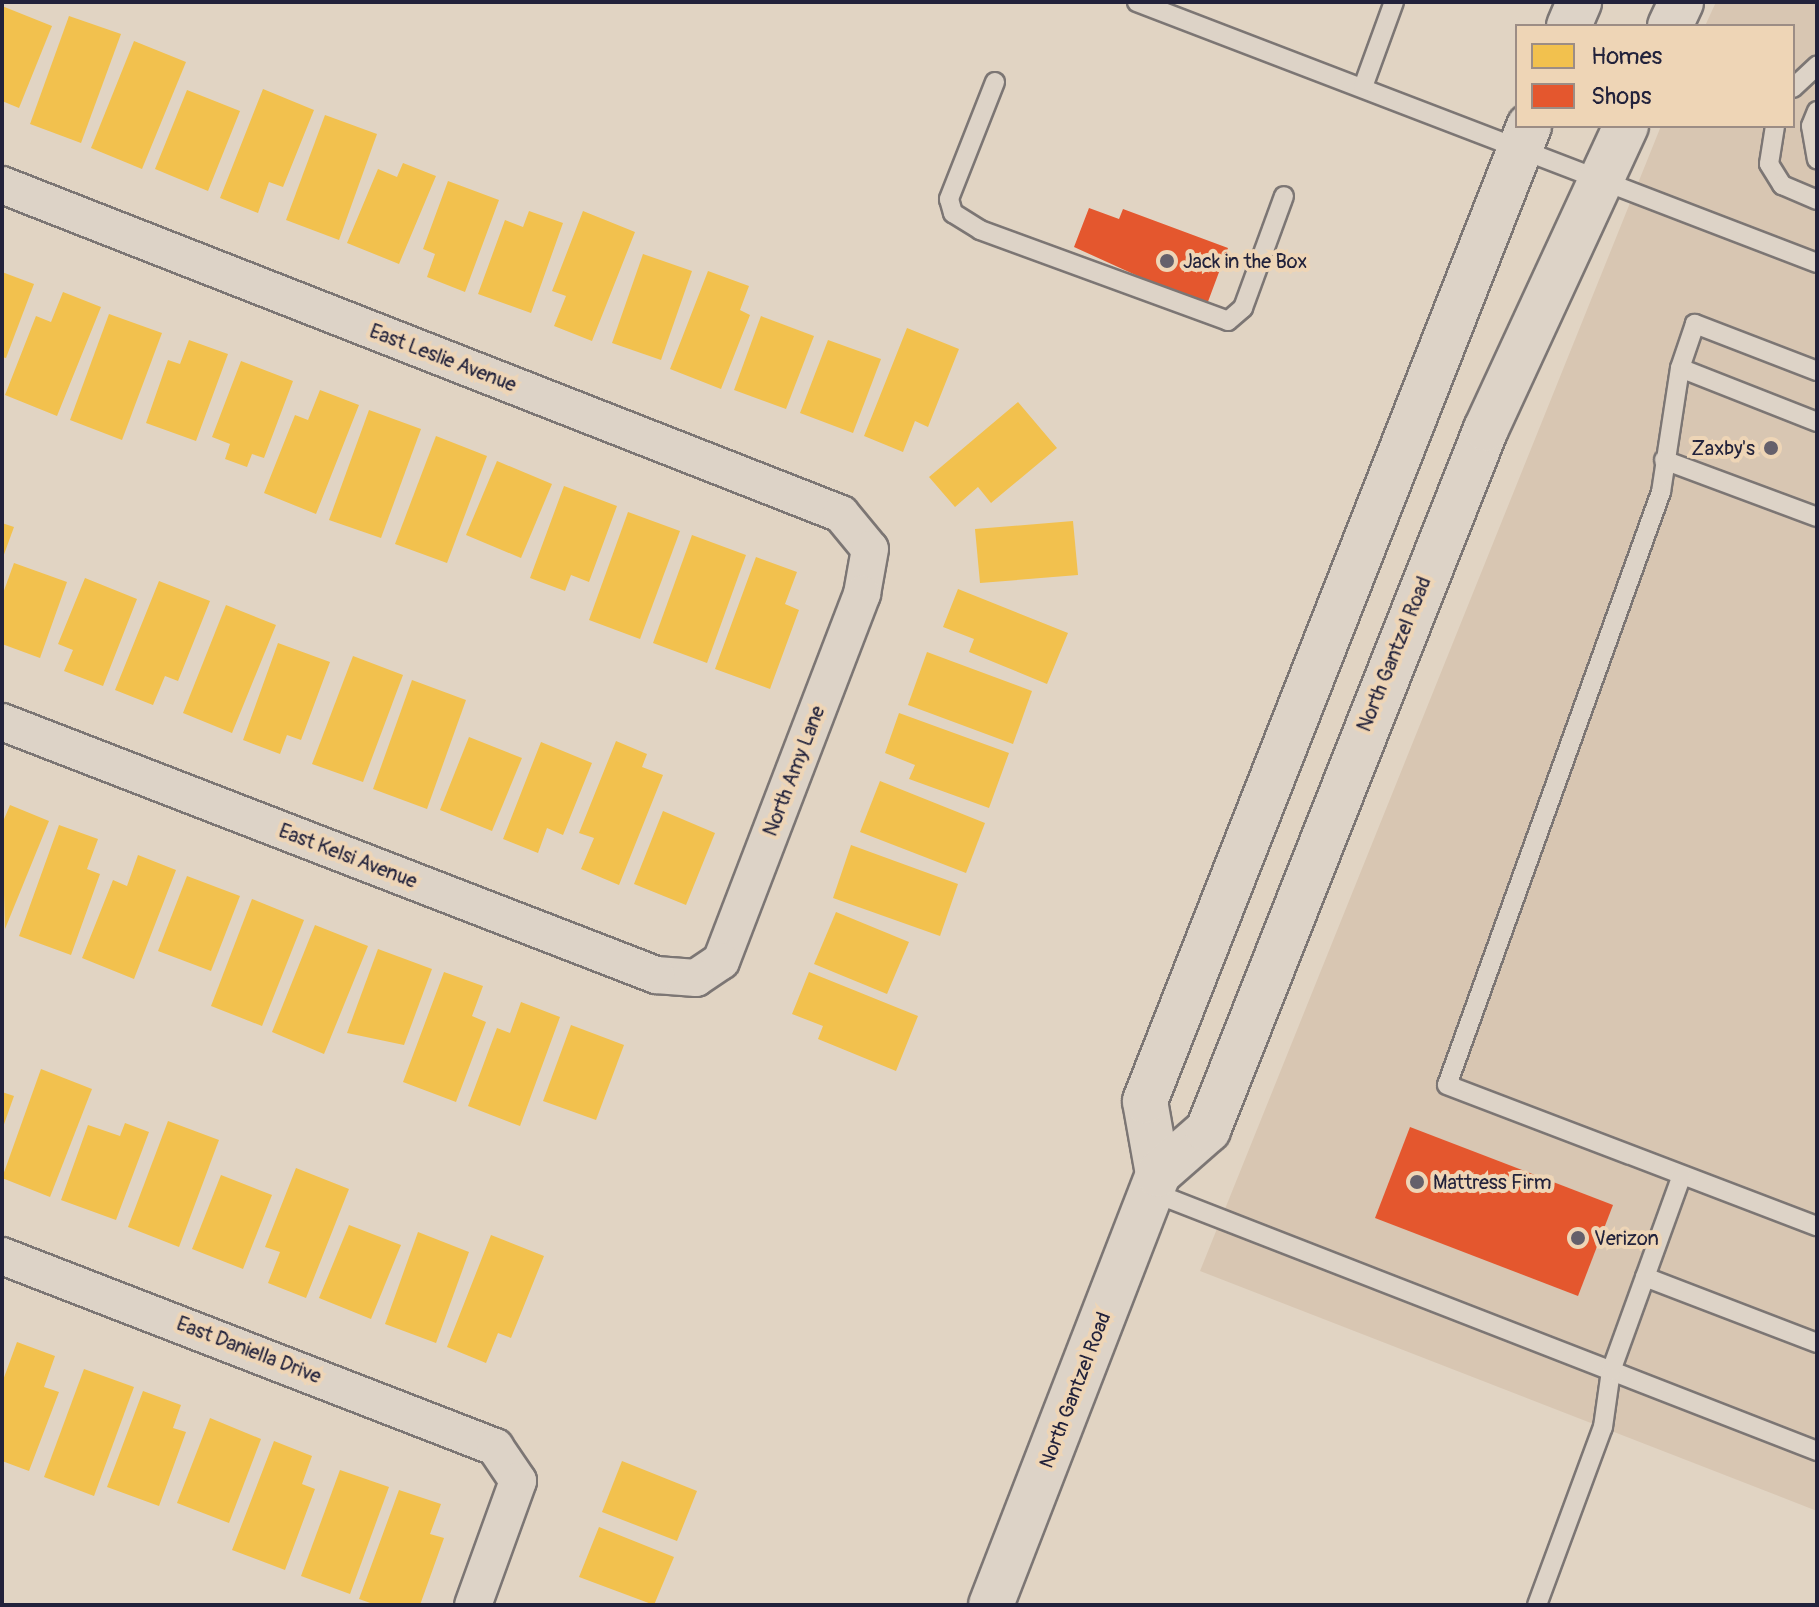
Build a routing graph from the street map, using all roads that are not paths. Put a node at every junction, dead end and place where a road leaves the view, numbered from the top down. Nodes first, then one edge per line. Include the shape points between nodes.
1 (1137, 2) edge
2 (1394, 2) edge
3 (1579, 2) edge
4 (1681, 2) edge
5 (1570, 24) edge
6 (1671, 24) edge
7 (1817, 66) edge
8 (995, 82) dead end
9 (1795, 86) edge
10 (1363, 87) junction
11 (1817, 111) edge
12 (1625, 128) edge
13 (1775, 128) edge
14 (1525, 136) edge
15 (1817, 159) edge
16 (1601, 181) junction
17 (2, 185) edge
18 (1284, 196) dead end
19 (1817, 200) edge
20 (1817, 263) edge
21 (1680, 368) junction
22 (1817, 371) edge
23 (1817, 422) edge
24 (1664, 460) junction
25 (1817, 517) edge
26 (870, 549) joint
27 (2, 722) edge
28 (696, 978) joint
29 (1682, 1175) junction
30 (1155, 1183) junction
31 (1817, 1226) edge
32 (2, 1256) edge
33 (1645, 1277) junction
34 (1817, 1343) edge
35 (1611, 1371) junction
36 (1817, 1451) edge
37 (473, 1605) edge
38 (991, 1605) edge
39 (1537, 1605) edge

1 - 10 lane
2 - 10 lane
3 - 5 main road
4 - 6 main road
7 - 9 lane
8 - 18 lane via 949,199 953,213 980,230 1228,321 1243,308
10 - 14 lane
11 - 15 lane via 1811,126
12 - 16 main road, North Gantzel Road
13 - 19 lane via 1769,164 1782,185
14 - 16 lane
14 - 30 main road via 1145,1101
16 - 20 lane
16 - 30 main road, North Gantzel Road via 1486,429 1208,1130
17 - 26 street, East Leslie Avenue via 841,514
21 - 22 lane via 1695,324
21 - 23 lane
21 - 24 lane
24 - 25 lane
24 - 29 lane via 1661,492 1447,1085
26 - 28 street, North Amy Lane via 862,594 721,961
27 - 28 street, East Kelsi Avenue via 656,975
29 - 31 lane
29 - 33 lane
30 - 35 lane
30 - 38 main road, North Gantzel Road
32 - 37 street, East Daniella Drive via 495,1447 518,1481
33 - 34 lane
33 - 35 lane
35 - 36 lane
35 - 39 lane via 1603,1427

